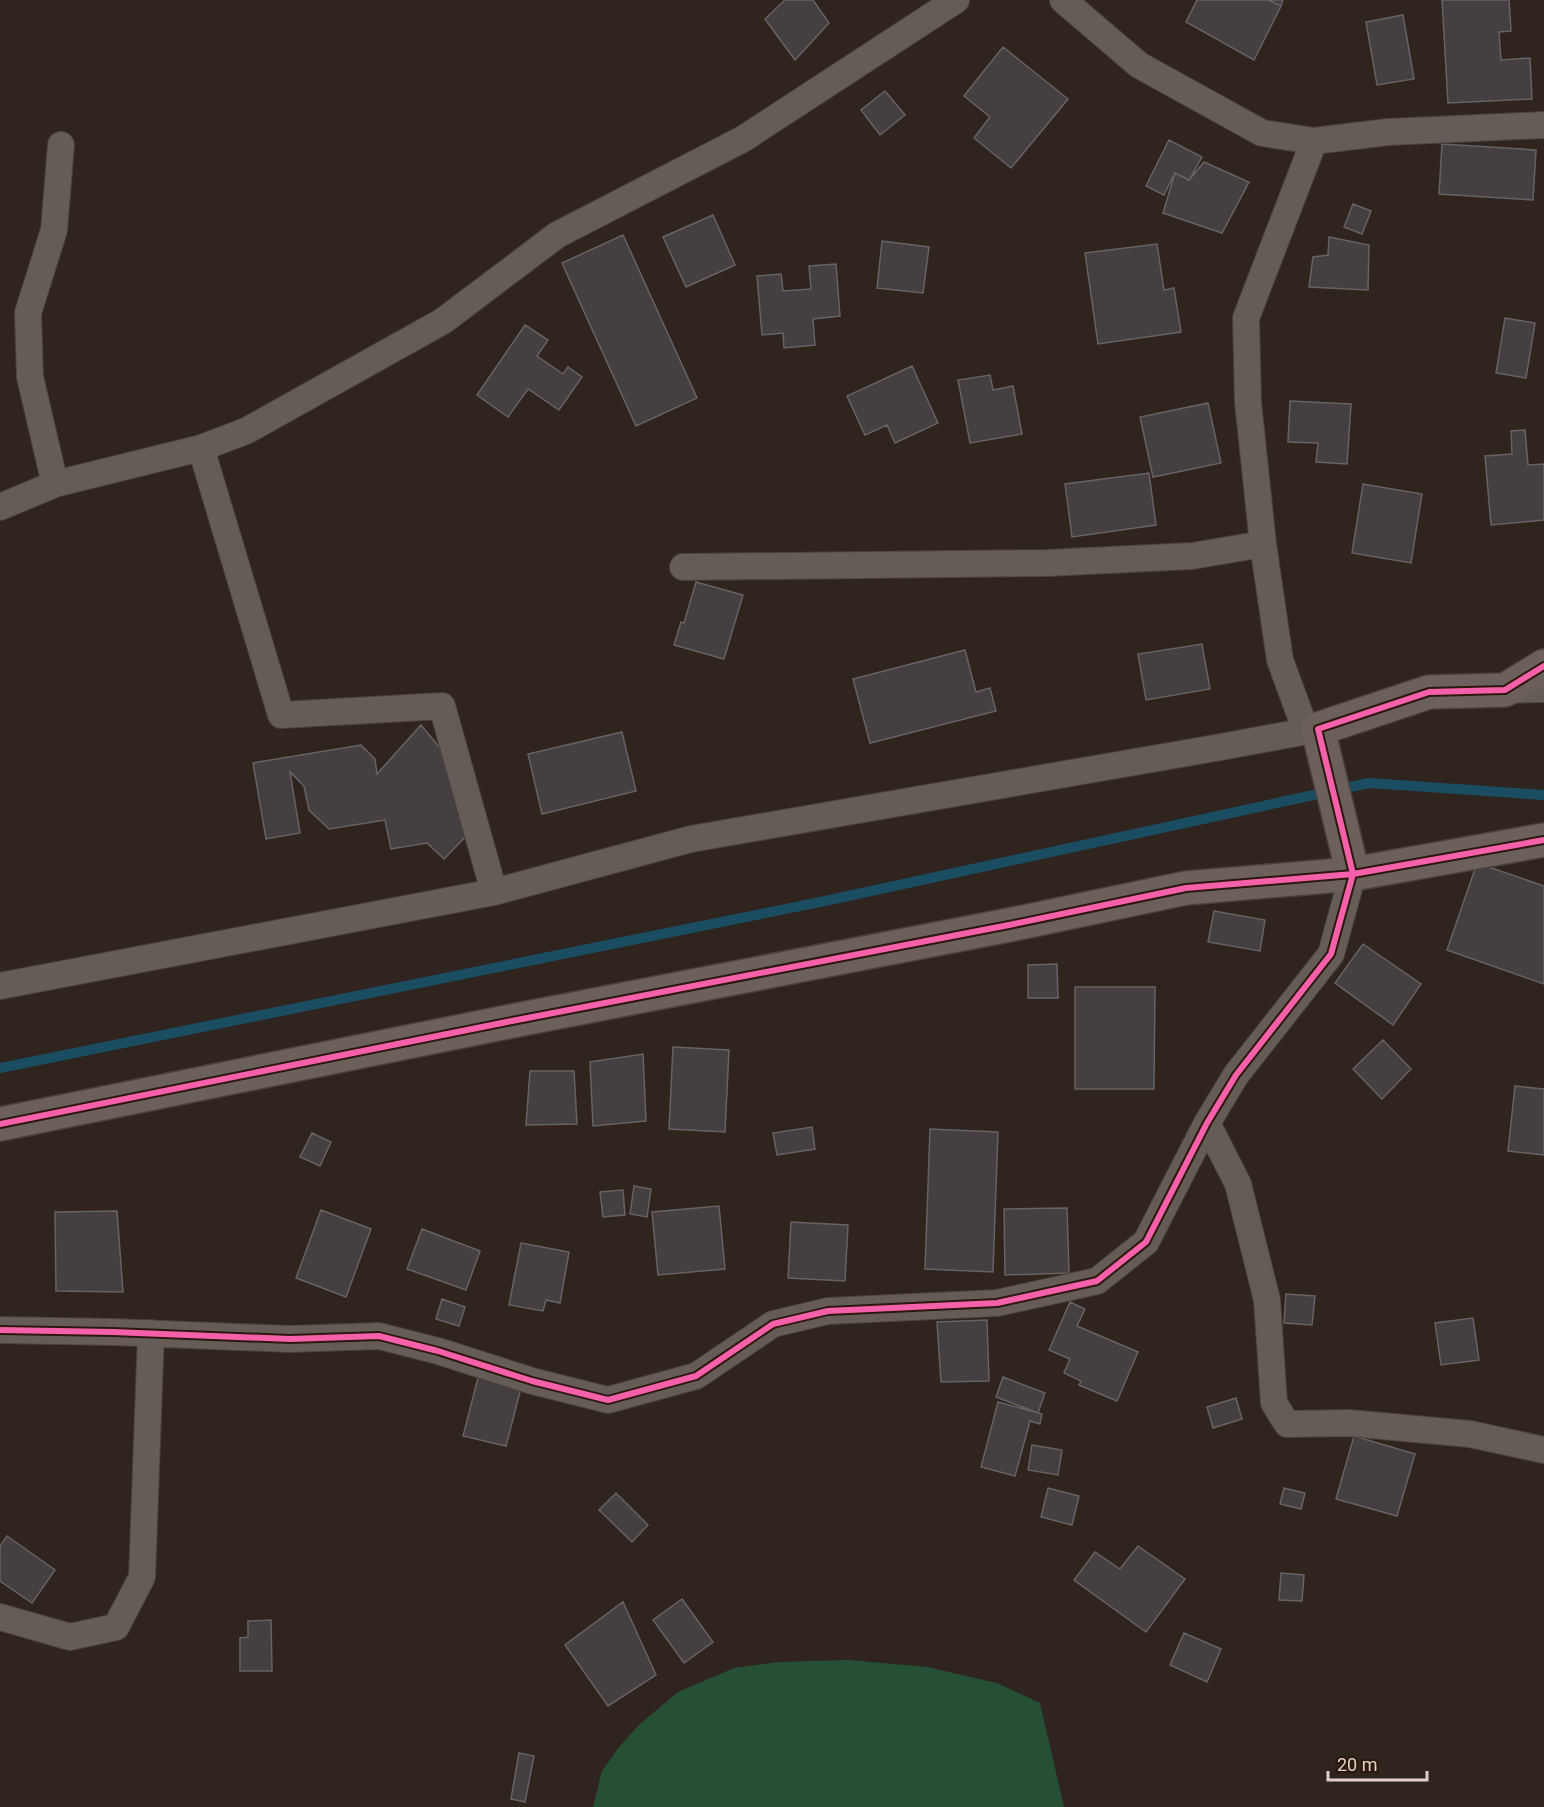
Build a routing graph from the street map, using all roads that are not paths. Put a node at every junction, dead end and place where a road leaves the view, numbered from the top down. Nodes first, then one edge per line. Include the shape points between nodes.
1 (956, 0) edge
2 (1063, 0) edge
3 (1544, 125) edge
4 (1314, 141) junction
5 (61, 146) dead end
6 (201, 448) junction
7 (55, 484) junction
8 (0, 507) edge
9 (1263, 544) junction
10 (683, 567) dead end
11 (1544, 666) edge
12 (1544, 689) edge
13 (1505, 690) junction
14 (1317, 739) junction
15 (1544, 840) edge
16 (1352, 872) junction
17 (494, 892) junction
18 (0, 986) edge
19 (1207, 1123) junction
20 (0, 1124) edge
21 (0, 1330) edge
22 (151, 1333) junction
23 (1544, 1450) edge
24 (0, 1617) edge

1 - 6 street via 743,139 557,235 443,321 246,431
2 - 4 street via 1139,65 1262,133
3 - 4 street via 1388,132
4 - 9 street via 1246,318 1248,402
5 - 7 street via 54,230 28,313 30,377
6 - 7 street
6 - 17 street via 281,715 442,706
7 - 8 street
9 - 10 street via 1192,556 1047,563
9 - 14 street via 1280,660
11 - 13 street
12 - 13 street
13 - 14 street via 1429,692
14 - 16 street
14 - 17 street via 691,839
15 - 16 street
16 - 19 street via 1331,954 1236,1075
16 - 20 street via 1186,888
17 - 18 street
19 - 22 street via 1146,1242 1097,1281 998,1303 828,1311 773,1324 696,1376 609,1400 379,1336 290,1339
19 - 23 street via 1238,1184 1267,1300 1274,1403 1287,1424 1349,1423 1470,1434
21 - 22 street
22 - 24 street via 142,1577 116,1627 70,1637

